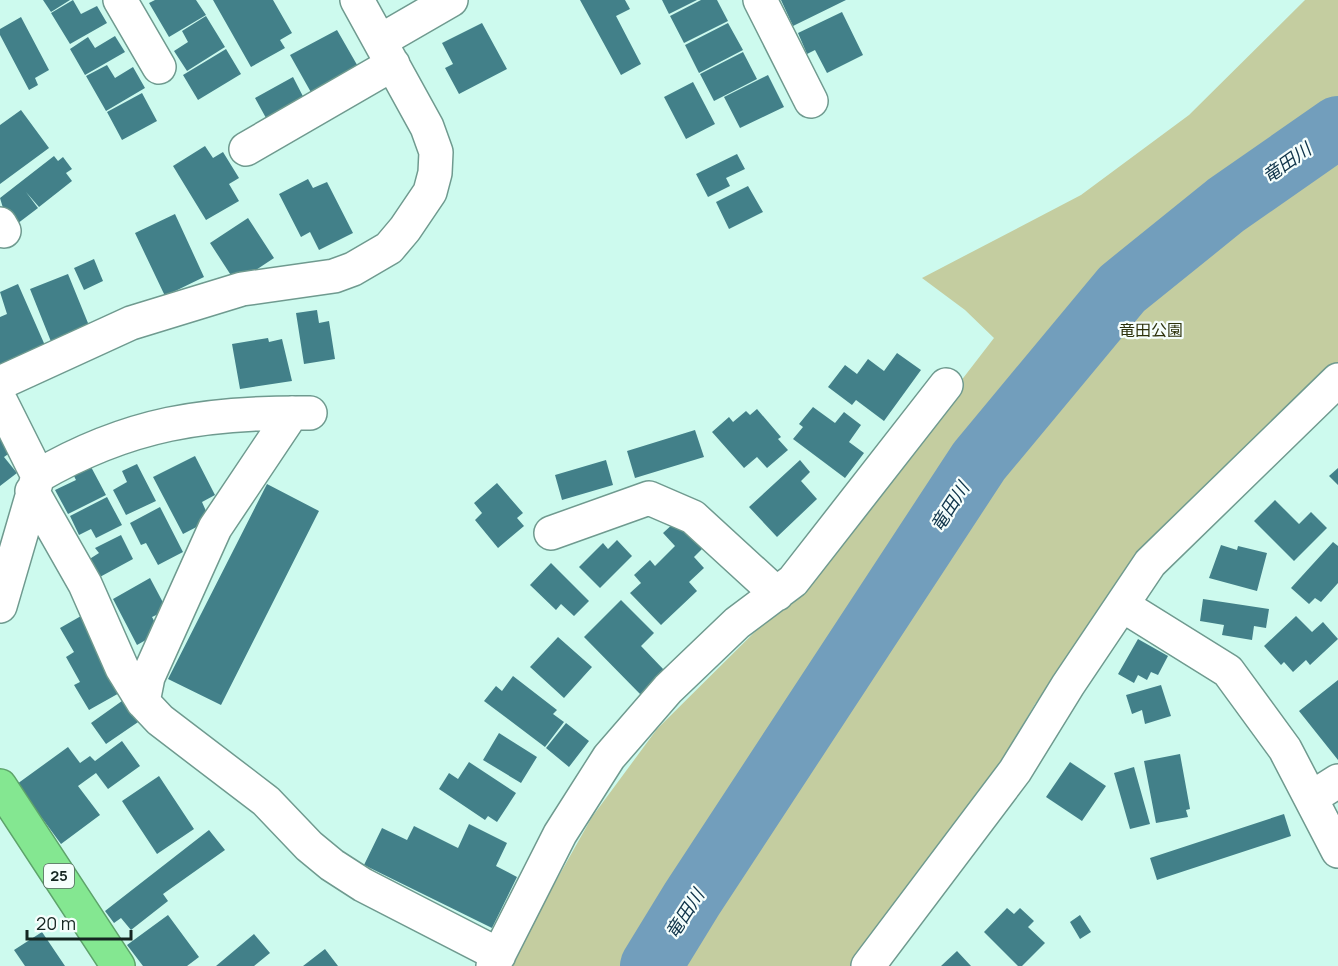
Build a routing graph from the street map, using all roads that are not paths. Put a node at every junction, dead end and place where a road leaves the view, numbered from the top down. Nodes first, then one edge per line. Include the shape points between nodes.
1 (120, 0) edge
2 (357, 0) edge
3 (451, 0) edge
4 (760, 0) edge
5 (386, 52) junction
6 (159, 67) dead end
7 (811, 101) dead end
8 (246, 149) dead end
9 (1338, 380) edge
10 (0, 383) edge
11 (946, 385) dead end
12 (0, 400) edge
13 (35, 483) junction
14 (551, 533) dead end
15 (777, 594) junction
16 (1122, 605) junction
17 (0, 606) edge
18 (143, 702) junction
19 (0, 786) edge
20 (1324, 789) edge
21 (1338, 851) edge
22 (496, 960) edge
23 (118, 966) edge
24 (868, 966) edge

1 - 6 street
2 - 5 street
3 - 5 street
4 - 7 street
5 - 8 street
5 - 10 street via 427,127 436,152 430,192 389,248 334,276 243,290 130,323
9 - 16 street via 1150,563
11 - 15 street via 793,581
12 - 13 street
13 - 17 street
13 - 18 street via 122,668
13 - 18 street via 77,453 136,430 209,416 303,413 215,528 148,676
14 - 15 street via 649,498 693,517
15 - 22 street via 737,622 668,689 609,757 560,834
16 - 20 street via 1228,671 1285,749
16 - 24 street via 1015,771
18 - 22 street via 193,747 266,801 332,865
19 - 23 highway, 25
20 - 21 street

